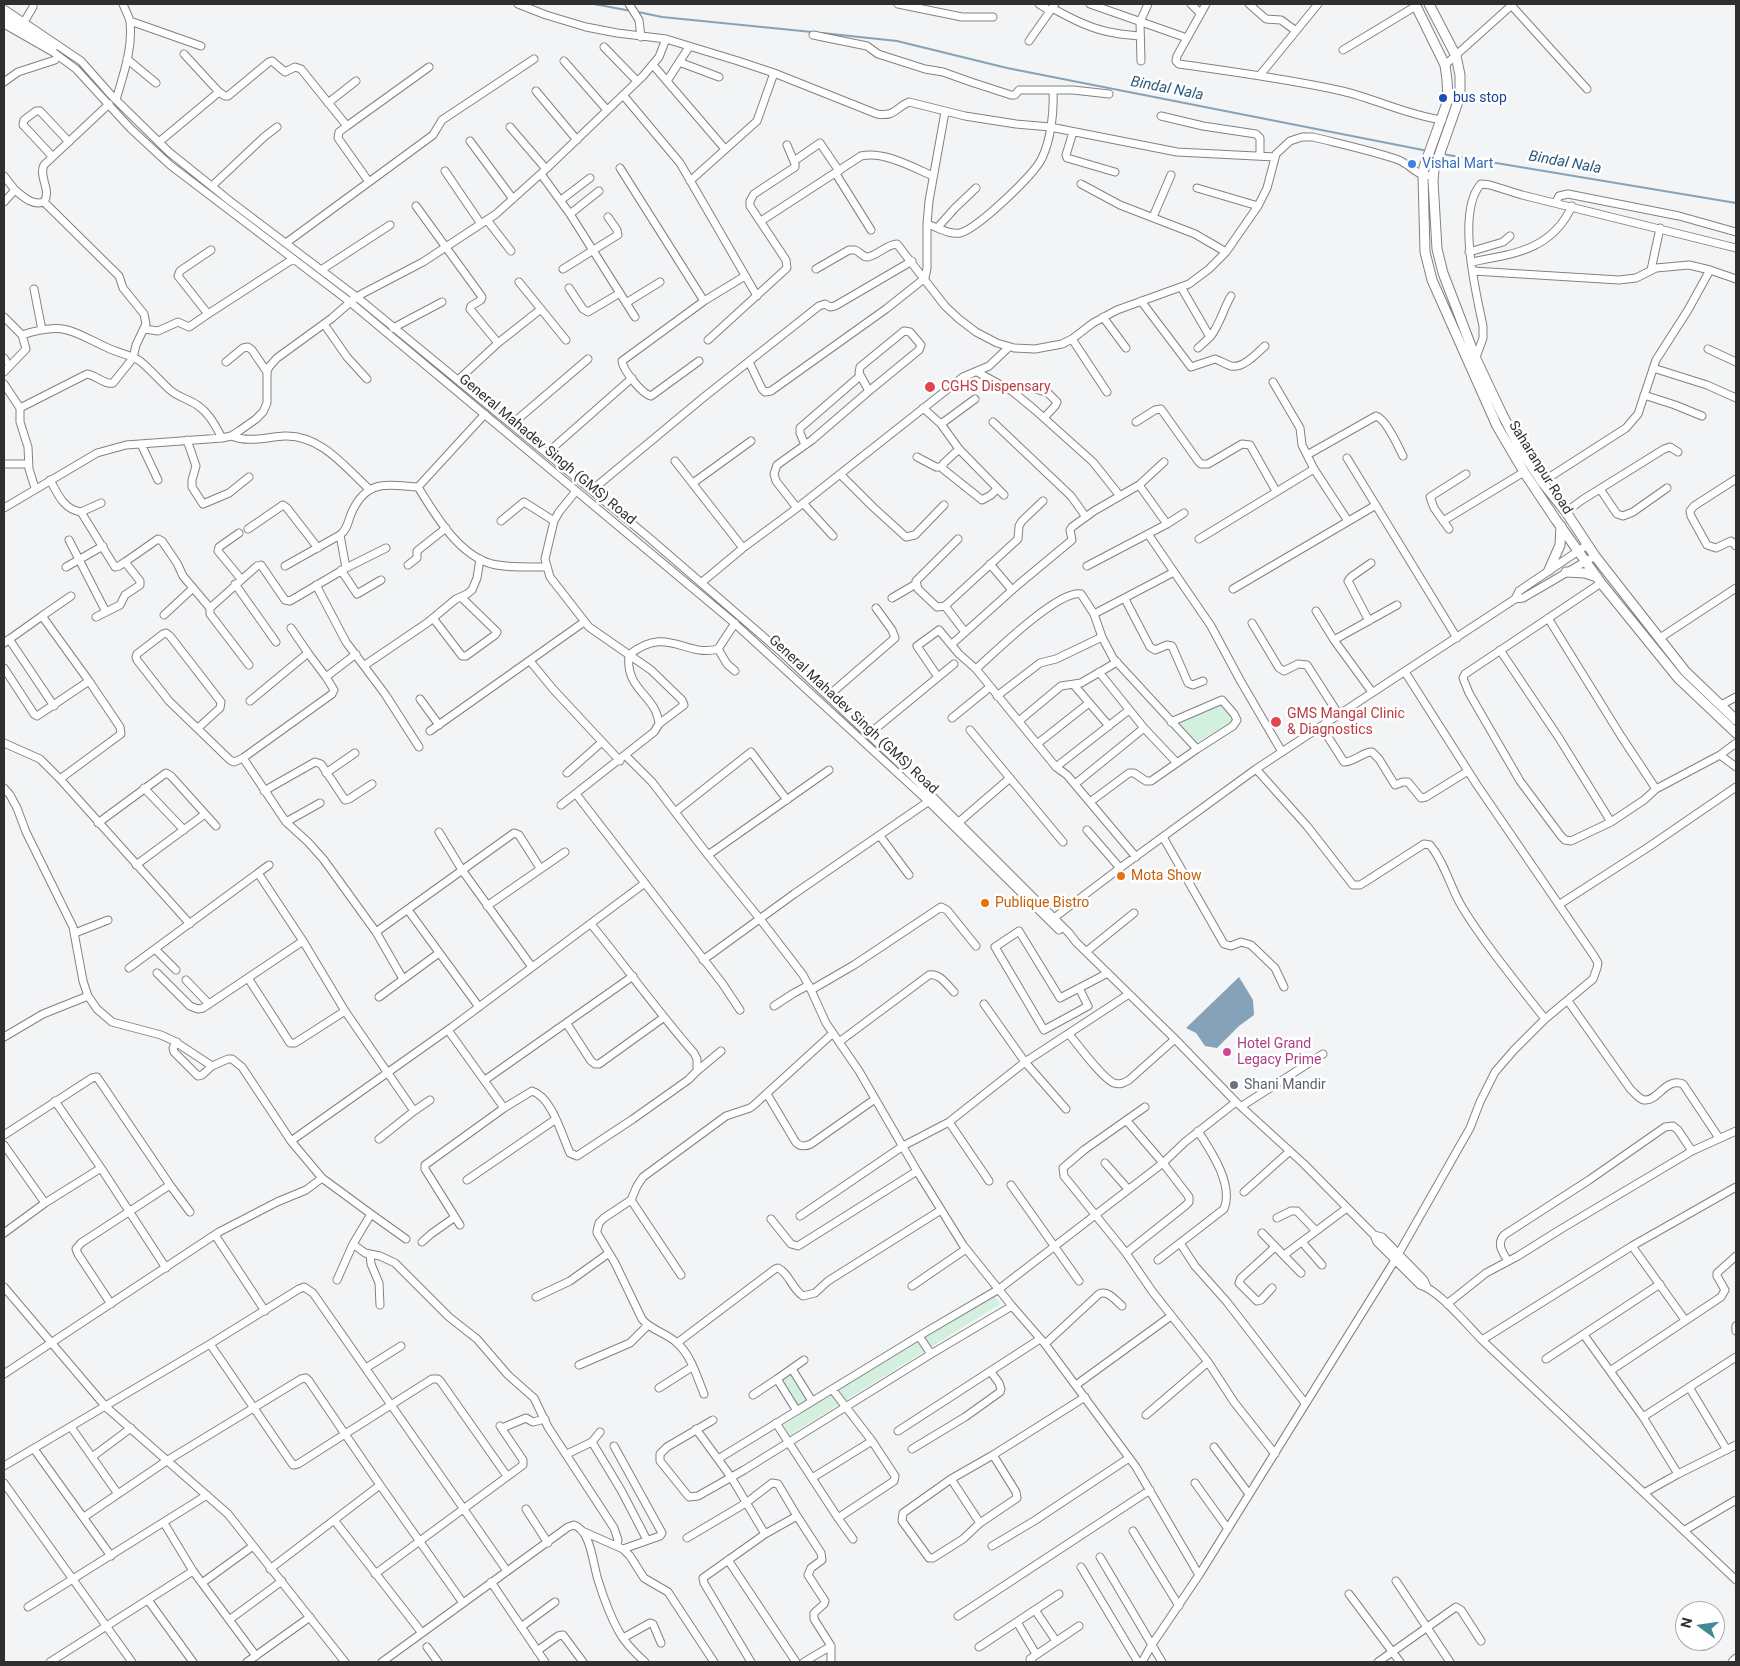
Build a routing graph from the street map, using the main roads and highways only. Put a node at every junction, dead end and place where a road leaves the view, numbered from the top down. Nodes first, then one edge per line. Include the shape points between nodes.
1 (1429, 4) edge
2 (1416, 5) edge
3 (1446, 121) junction
4 (1561, 526) junction
5 (1549, 570) road end
6 (1566, 572) road end
7 (1599, 580) junction
8 (1682, 675) junction
9 (1736, 720) edge
10 (1736, 733) edge

1 - 3 main road via 1456,56 1460,75 1460,96
2 - 3 main road via 1445,65
3 - 4 main road, Saharanpur Road via 1424,171 1425,252 1432,280 1497,426
3 - 8 main road, Saharanpur Road via 1434,173 1437,249 1476,359 1530,465 1595,556 1660,638
4 - 5 main road via 1560,545
4 - 7 main road, Saharanpur Road
6 - 7 main road via 1585,573
7 - 8 main road, Saharanpur Road
8 - 9 main road, Saharanpur Road
8 - 10 main road, Saharanpur Road

